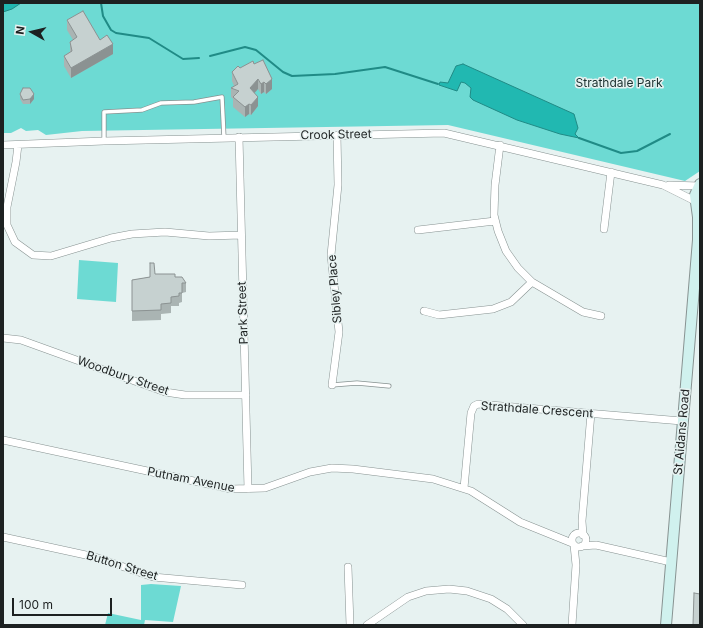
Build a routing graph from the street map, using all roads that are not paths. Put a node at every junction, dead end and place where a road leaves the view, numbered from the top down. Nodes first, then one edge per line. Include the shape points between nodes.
1 (337, 135) junction
2 (239, 137) junction
3 (224, 138) junction
4 (104, 141) junction
5 (18, 144) junction
6 (3, 145) edge
7 (500, 145) junction
8 (611, 172) junction
9 (663, 185) junction
10 (700, 185) edge
11 (697, 202) edge
12 (495, 221) junction
13 (604, 229) dead end
14 (418, 230) dead end
15 (241, 235) junction
16 (699, 236) edge
17 (532, 282) junction
18 (424, 311) dead end
19 (601, 316) dead end
20 (3, 338) edge
21 (332, 385) joint
22 (389, 386) dead end
23 (246, 395) junction
24 (591, 413) junction
25 (682, 420) junction
26 (3, 440) edge
27 (464, 488) junction
28 (248, 489) junction
29 (580, 535) junction
30 (557, 536) junction
31 (3, 537) edge
32 (573, 544) junction
33 (596, 545) junction
34 (582, 546) junction
35 (671, 562) junction
36 (576, 565) junction
37 (348, 567) dead end
38 (242, 585) dead end
39 (350, 625) edge
40 (367, 625) edge
41 (523, 625) edge
42 (572, 625) edge
43 (666, 625) edge

1 - 2 street, Crook Street
1 - 7 street, Crook Street via 444,133
1 - 21 street, Sibley Place via 338,185 331,255 339,332
2 - 3 street, Crook Street
2 - 15 street, Park Street
3 - 4 street, Crook Street
3 - 4 lane via 222,98 161,103 142,110 104,112
4 - 5 street, Crook Street
5 - 6 street, Crook Street
5 - 15 street via 6,225 15,242 33,254 51,256 132,234 164,232 202,236
7 - 8 street, Crook Street
7 - 12 street via 494,198
8 - 9 street, Crook Street
8 - 13 street
9 - 10 street, Crook Street
9 - 11 street, Crook Street
10 - 11 street via 695,195
11 - 16 street, St Aidans Road
12 - 14 street
12 - 17 street via 506,251
15 - 23 street, Park Street
16 - 25 street, St Aidans Road
17 - 18 street via 511,302 493,309 440,315
17 - 19 street via 584,312
20 - 23 street, Woodbury Street via 21,340 165,392 185,395
21 - 22 lane, Sibley Place via 352,383
23 - 28 street, Park Street
24 - 25 street, Strathdale Crescent
24 - 27 street, Strathdale Crescent via 475,405 471,413
24 - 29 street
25 - 35 street, St Aidans Road
26 - 28 street, Putnam Avenue via 224,488
27 - 28 street, Putnam Avenue via 424,477 343,468 310,472 269,487
27 - 30 street, Putnam Avenue via 520,522
29 - 30 street, Putnam Avenue
29 - 32 street via 573,537
29 - 33 street
29 - 34 street
30 - 32 street, Putnam Avenue
31 - 38 street, Button Street via 95,557 153,577
32 - 34 street, Putnam Avenue
32 - 36 street
33 - 34 street
33 - 35 street
34 - 36 street
35 - 43 street, St Aidans Road
36 - 42 street
37 - 39 street
40 - 41 street via 408,597 426,591 449,589 467,591 491,599

